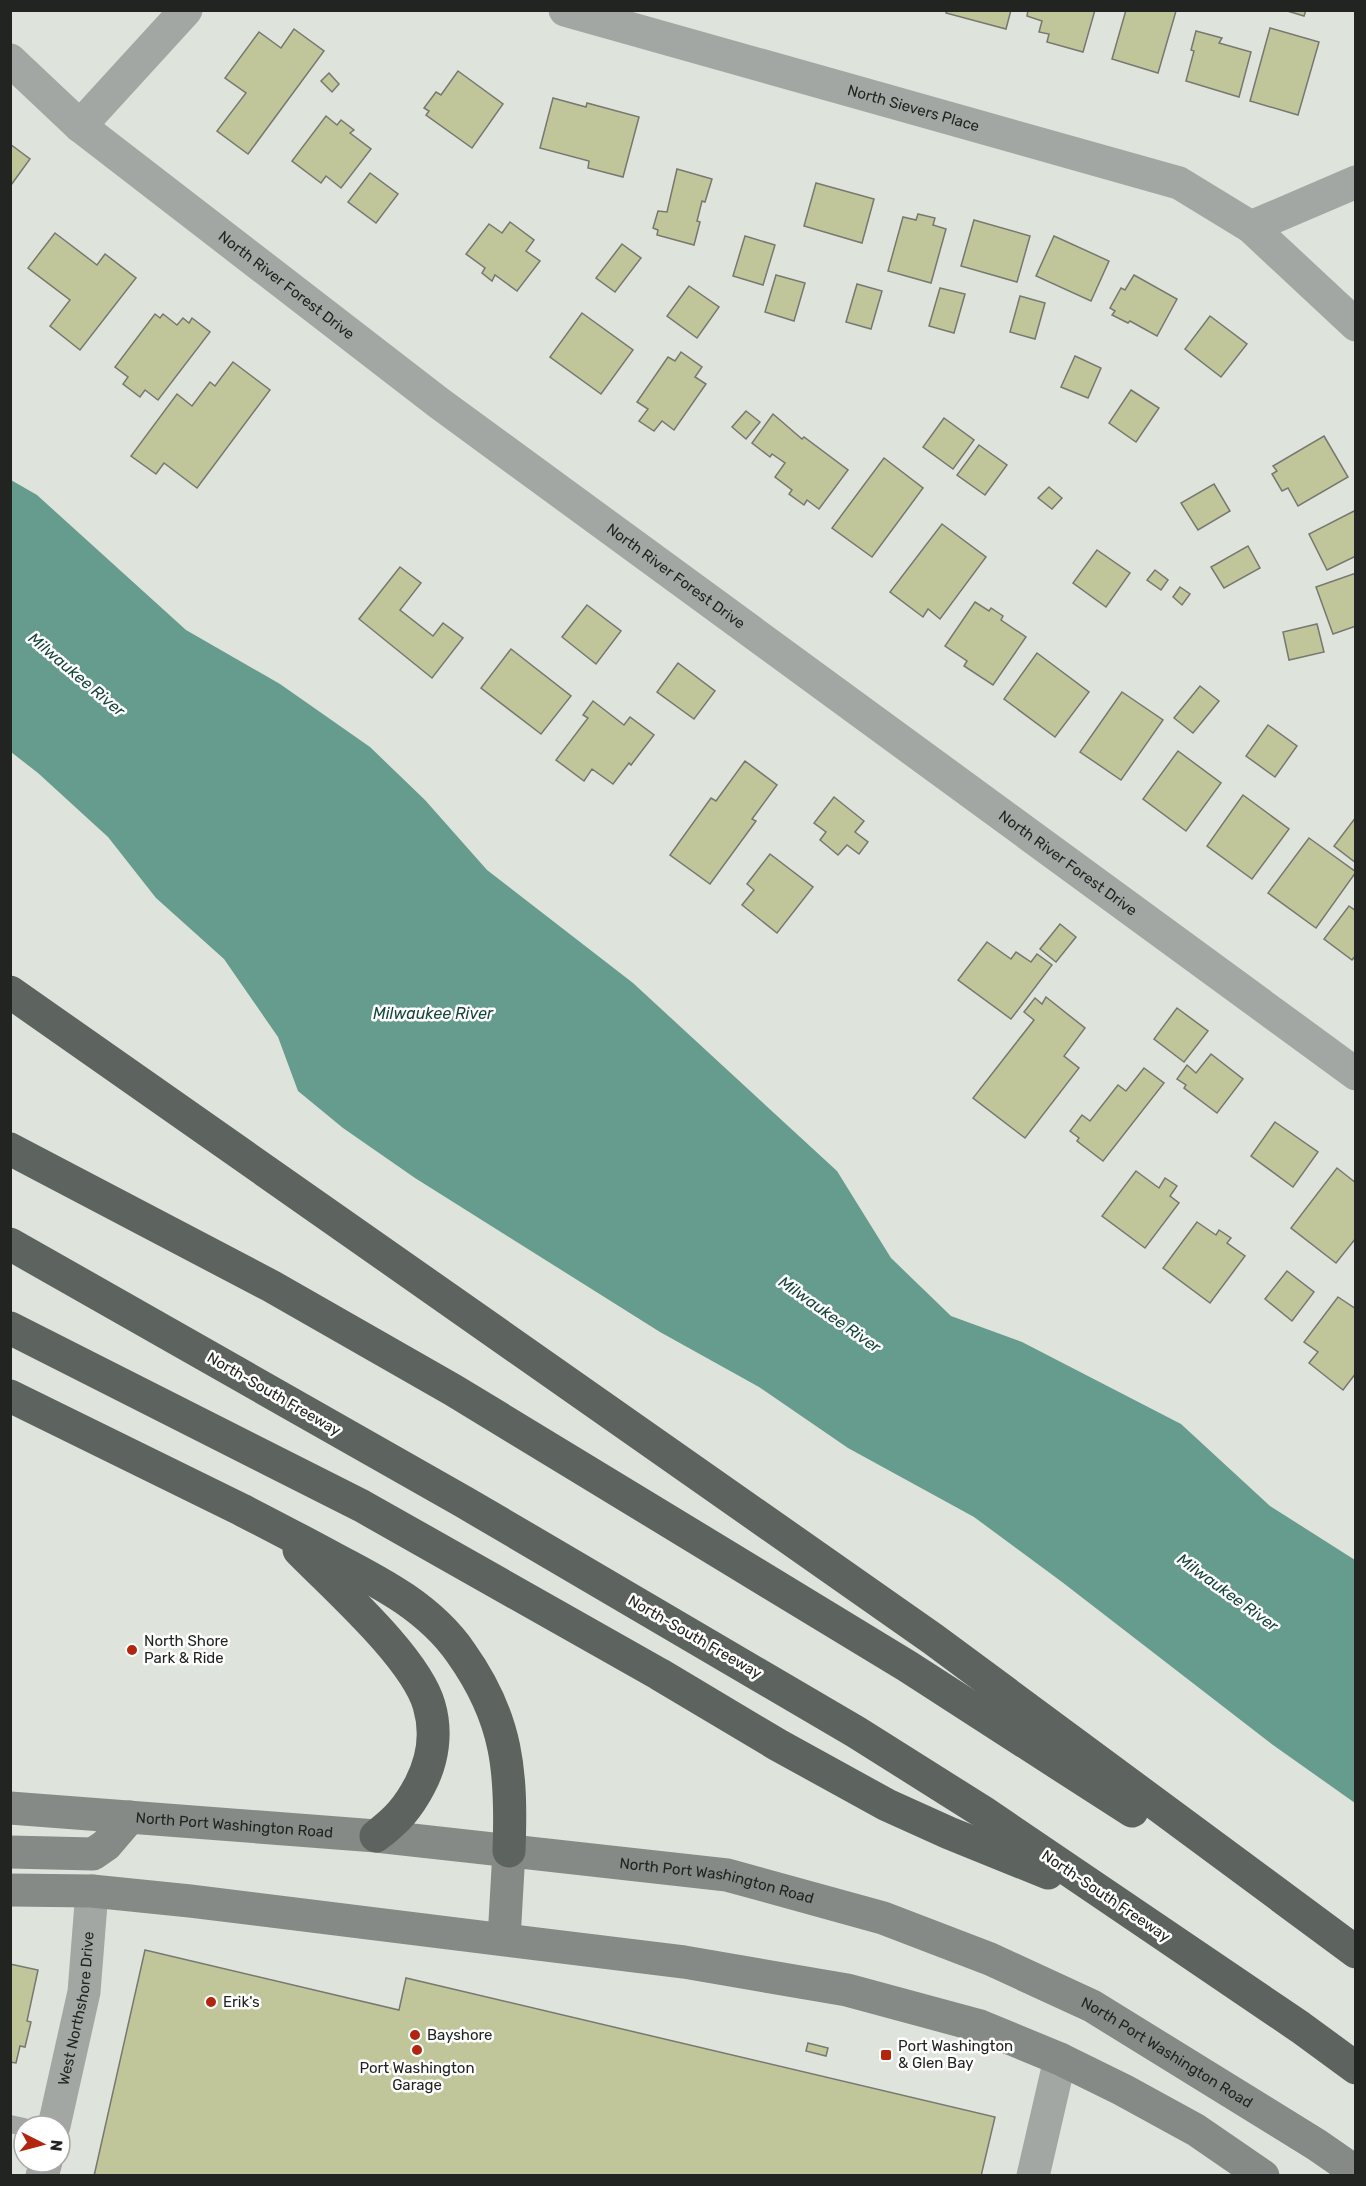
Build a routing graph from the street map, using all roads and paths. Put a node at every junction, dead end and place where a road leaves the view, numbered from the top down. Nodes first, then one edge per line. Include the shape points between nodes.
1 (186, 10) edge
2 (565, 10) edge
3 (10, 60) edge
4 (80, 126) junction
5 (1356, 182) edge
6 (1251, 227) junction
7 (1356, 325) edge
8 (10, 992) edge
9 (1356, 1074) edge
10 (10, 1149) edge
11 (10, 1244) edge
12 (10, 1328) edge
13 (10, 1396) edge
14 (277, 1528) junction
15 (10, 1808) edge
16 (130, 1816) junction
17 (376, 1836) junction
18 (509, 1851) junction
19 (10, 1852) edge
20 (10, 1890) edge
21 (92, 1891) junction
22 (1106, 1896) junction
23 (504, 1940) junction
24 (1356, 1953) edge
25 (1060, 2059) junction
26 (1356, 2068) edge
27 (57, 2114) edge
28 (1356, 2172) edge
29 (1033, 2175) edge
30 (1263, 2175) edge

1 - 4 street
2 - 6 street, North Sievers Place via 1179,183
3 - 4 street, North River Forest Drive
4 - 9 street, North River Forest Drive via 439,403
5 - 6 street
6 - 7 street, North Sievers Place
8 - 24 highway via 933,1639
10 - 24 highway via 271,1287 453,1390 907,1666
11 - 22 highway, North-South Freeway via 804,1700 974,1806
12 - 22 highway via 362,1506 887,1805
13 - 14 highway
14 - 17 highway via 391,1645 429,1703 434,1731 424,1777 408,1808
14 - 18 highway via 398,1594 419,1609 460,1651 485,1693 506,1753
15 - 16 main road, North Port Washington Road
16 - 17 main road, North Port Washington Road
16 - 19 main road via 106,1845 93,1854
17 - 18 main road, North Port Washington Road
18 - 23 main road
18 - 28 main road, North Port Washington Road via 727,1875 893,1922 990,1959 1092,2006
20 - 21 main road
21 - 23 main road
21 - 27 street, West Northshore Drive via 84,1992
22 - 26 highway, North-South Freeway
23 - 25 main road via 684,1962 847,1990 980,2026
25 - 29 street
25 - 30 main road via 1196,2130

